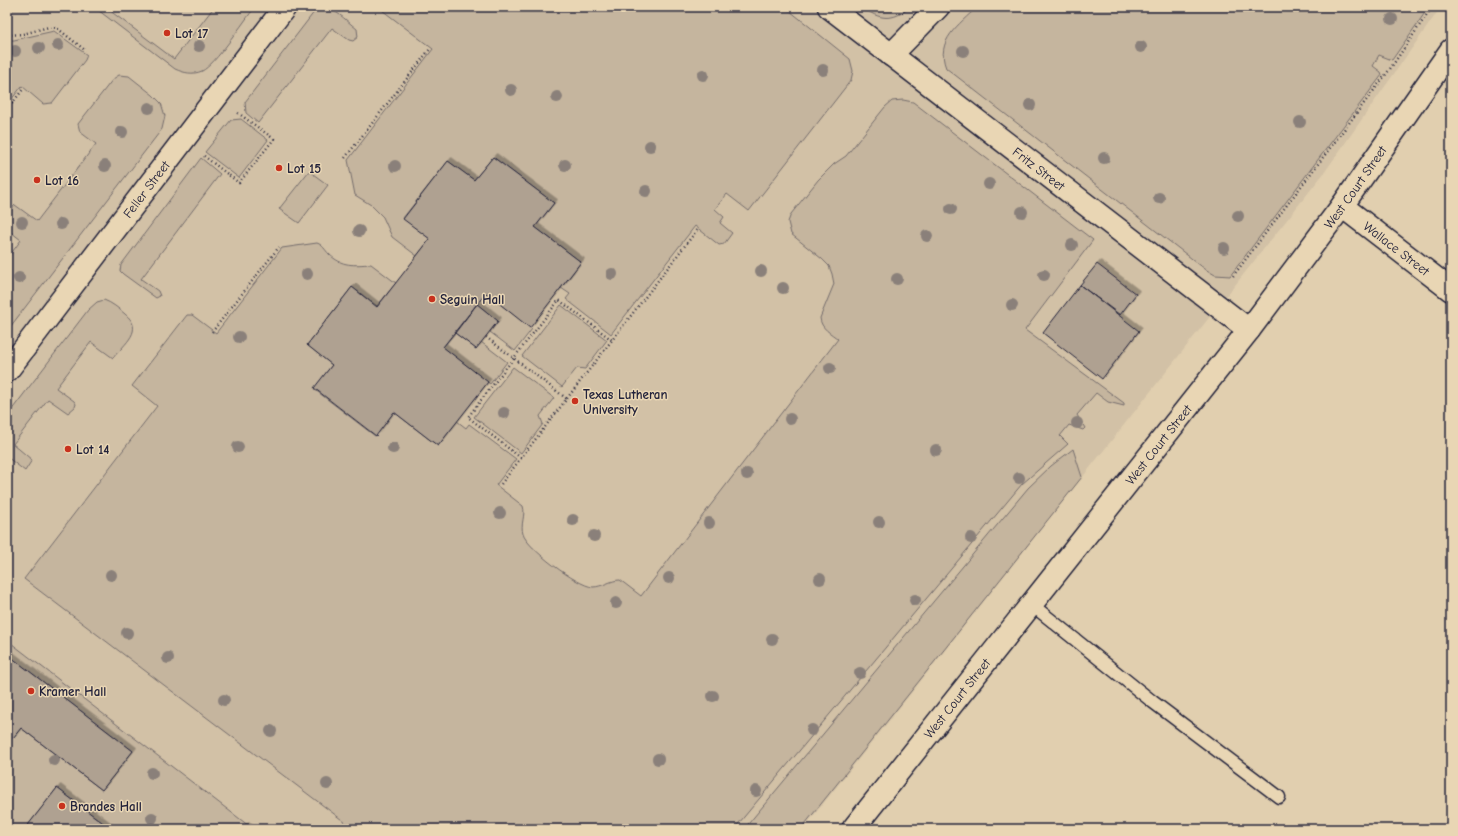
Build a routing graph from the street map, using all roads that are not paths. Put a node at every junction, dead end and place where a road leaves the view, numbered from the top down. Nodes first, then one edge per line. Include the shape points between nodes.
1 (285, 7) edge
2 (829, 7) edge
3 (938, 7) edge
4 (1451, 50) edge
5 (890, 55) junction
6 (1342, 206) junction
7 (1451, 290) edge
8 (1249, 330) junction
9 (7, 371) edge
10 (1031, 604) junction
11 (1279, 797) dead end
12 (852, 829) edge

1 - 9 street, Feller Street
2 - 5 street, Fritz Street
3 - 5 street
4 - 6 street, West Court Street
5 - 8 street, Fritz Street
6 - 7 street, Wallace Street
6 - 8 street, West Court Street
8 - 10 street, West Court Street
10 - 11 lane via 1153,702
10 - 12 street, West Court Street

